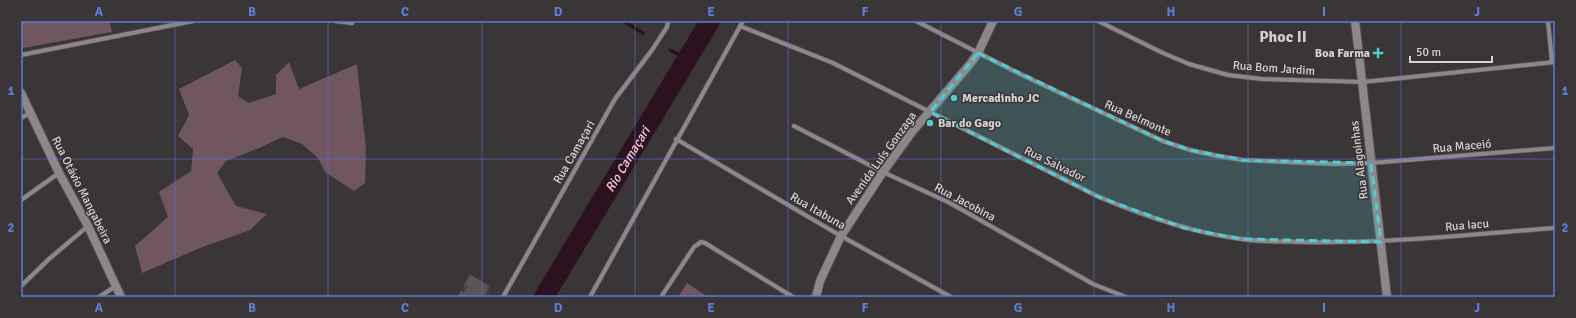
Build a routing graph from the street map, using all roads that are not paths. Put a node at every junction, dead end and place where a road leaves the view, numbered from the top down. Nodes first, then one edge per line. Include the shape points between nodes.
1 (193, 21) edge
2 (336, 21) edge
3 (668, 21) edge
4 (743, 21) edge
5 (916, 21) edge
6 (993, 21) edge
7 (1098, 21) edge
8 (1355, 21) edge
9 (1548, 21) edge
10 (352, 23) dead end
11 (740, 26) junction
12 (978, 53) junction
13 (21, 55) edge
14 (1553, 62) edge
15 (1363, 82) junction
16 (21, 93) edge
17 (930, 112) junction
18 (30, 113) junction
19 (21, 118) edge
20 (794, 126) dead end
21 (676, 139) junction
22 (1555, 148) edge
23 (1371, 163) junction
24 (883, 172) junction
25 (59, 173) junction
26 (21, 200) edge
27 (88, 226) junction
28 (1555, 228) edge
29 (841, 236) junction
30 (1381, 242) junction
31 (21, 286) edge
32 (116, 286) junction
33 (99, 297) edge
34 (121, 297) edge
35 (503, 297) edge
36 (590, 297) edge
37 (661, 297) edge
38 (793, 297) edge
39 (816, 297) edge
40 (951, 297) edge
41 (1126, 297) edge
42 (1387, 297) edge

1 - 13 street
2 - 10 street
3 - 35 street, Rua Camaçari via 667,27 652,50 615,99
4 - 11 street
5 - 12 street, Rua Belmonte
6 - 12 street, Avenida Luís Gonzaga
7 - 15 street, Rua Bom Jardim via 1176,59 1228,75 1262,79
8 - 15 street, Rua Alagoinhas
9 - 14 street
11 - 17 street, Rua Salvador via 821,57
11 - 21 street
12 - 17 street, Avenida Luís Gonzaga
12 - 23 street, Rua Belmonte via 1163,141 1190,150 1243,160
14 - 15 street, Rua Bom Jardim
15 - 23 street, Rua Alagoinhas
16 - 18 street, Rua Otávio Mangabeira
17 - 24 street, Avenida Luís Gonzaga
17 - 30 street, Rua Salvador via 1099,197 1184,228 1260,241
18 - 19 street
18 - 25 street, Rua Otávio Mangabeira
20 - 24 street, Rua Jacobina
21 - 29 street, Rua Itabuna
21 - 36 street
22 - 23 street, Rua Maceió
23 - 30 street, Rua Alagoinhas
24 - 29 street, Avenida Luís Gonzaga
24 - 41 street, Rua Jacobina via 950,203 1093,284
25 - 26 street
25 - 27 street, Rua Otávio Mangabeira
27 - 31 street
27 - 32 street, Rua Otávio Mangabeira
28 - 30 street, Rua Iacu
29 - 39 street, Avenida Luís Gonzaga via 820,281
29 - 40 street, Rua Itabuna
30 - 42 street, Rua Alagoinhas
32 - 33 street
32 - 34 street, Rua Otávio Mangabeira
37 - 38 street via 694,246 701,242

